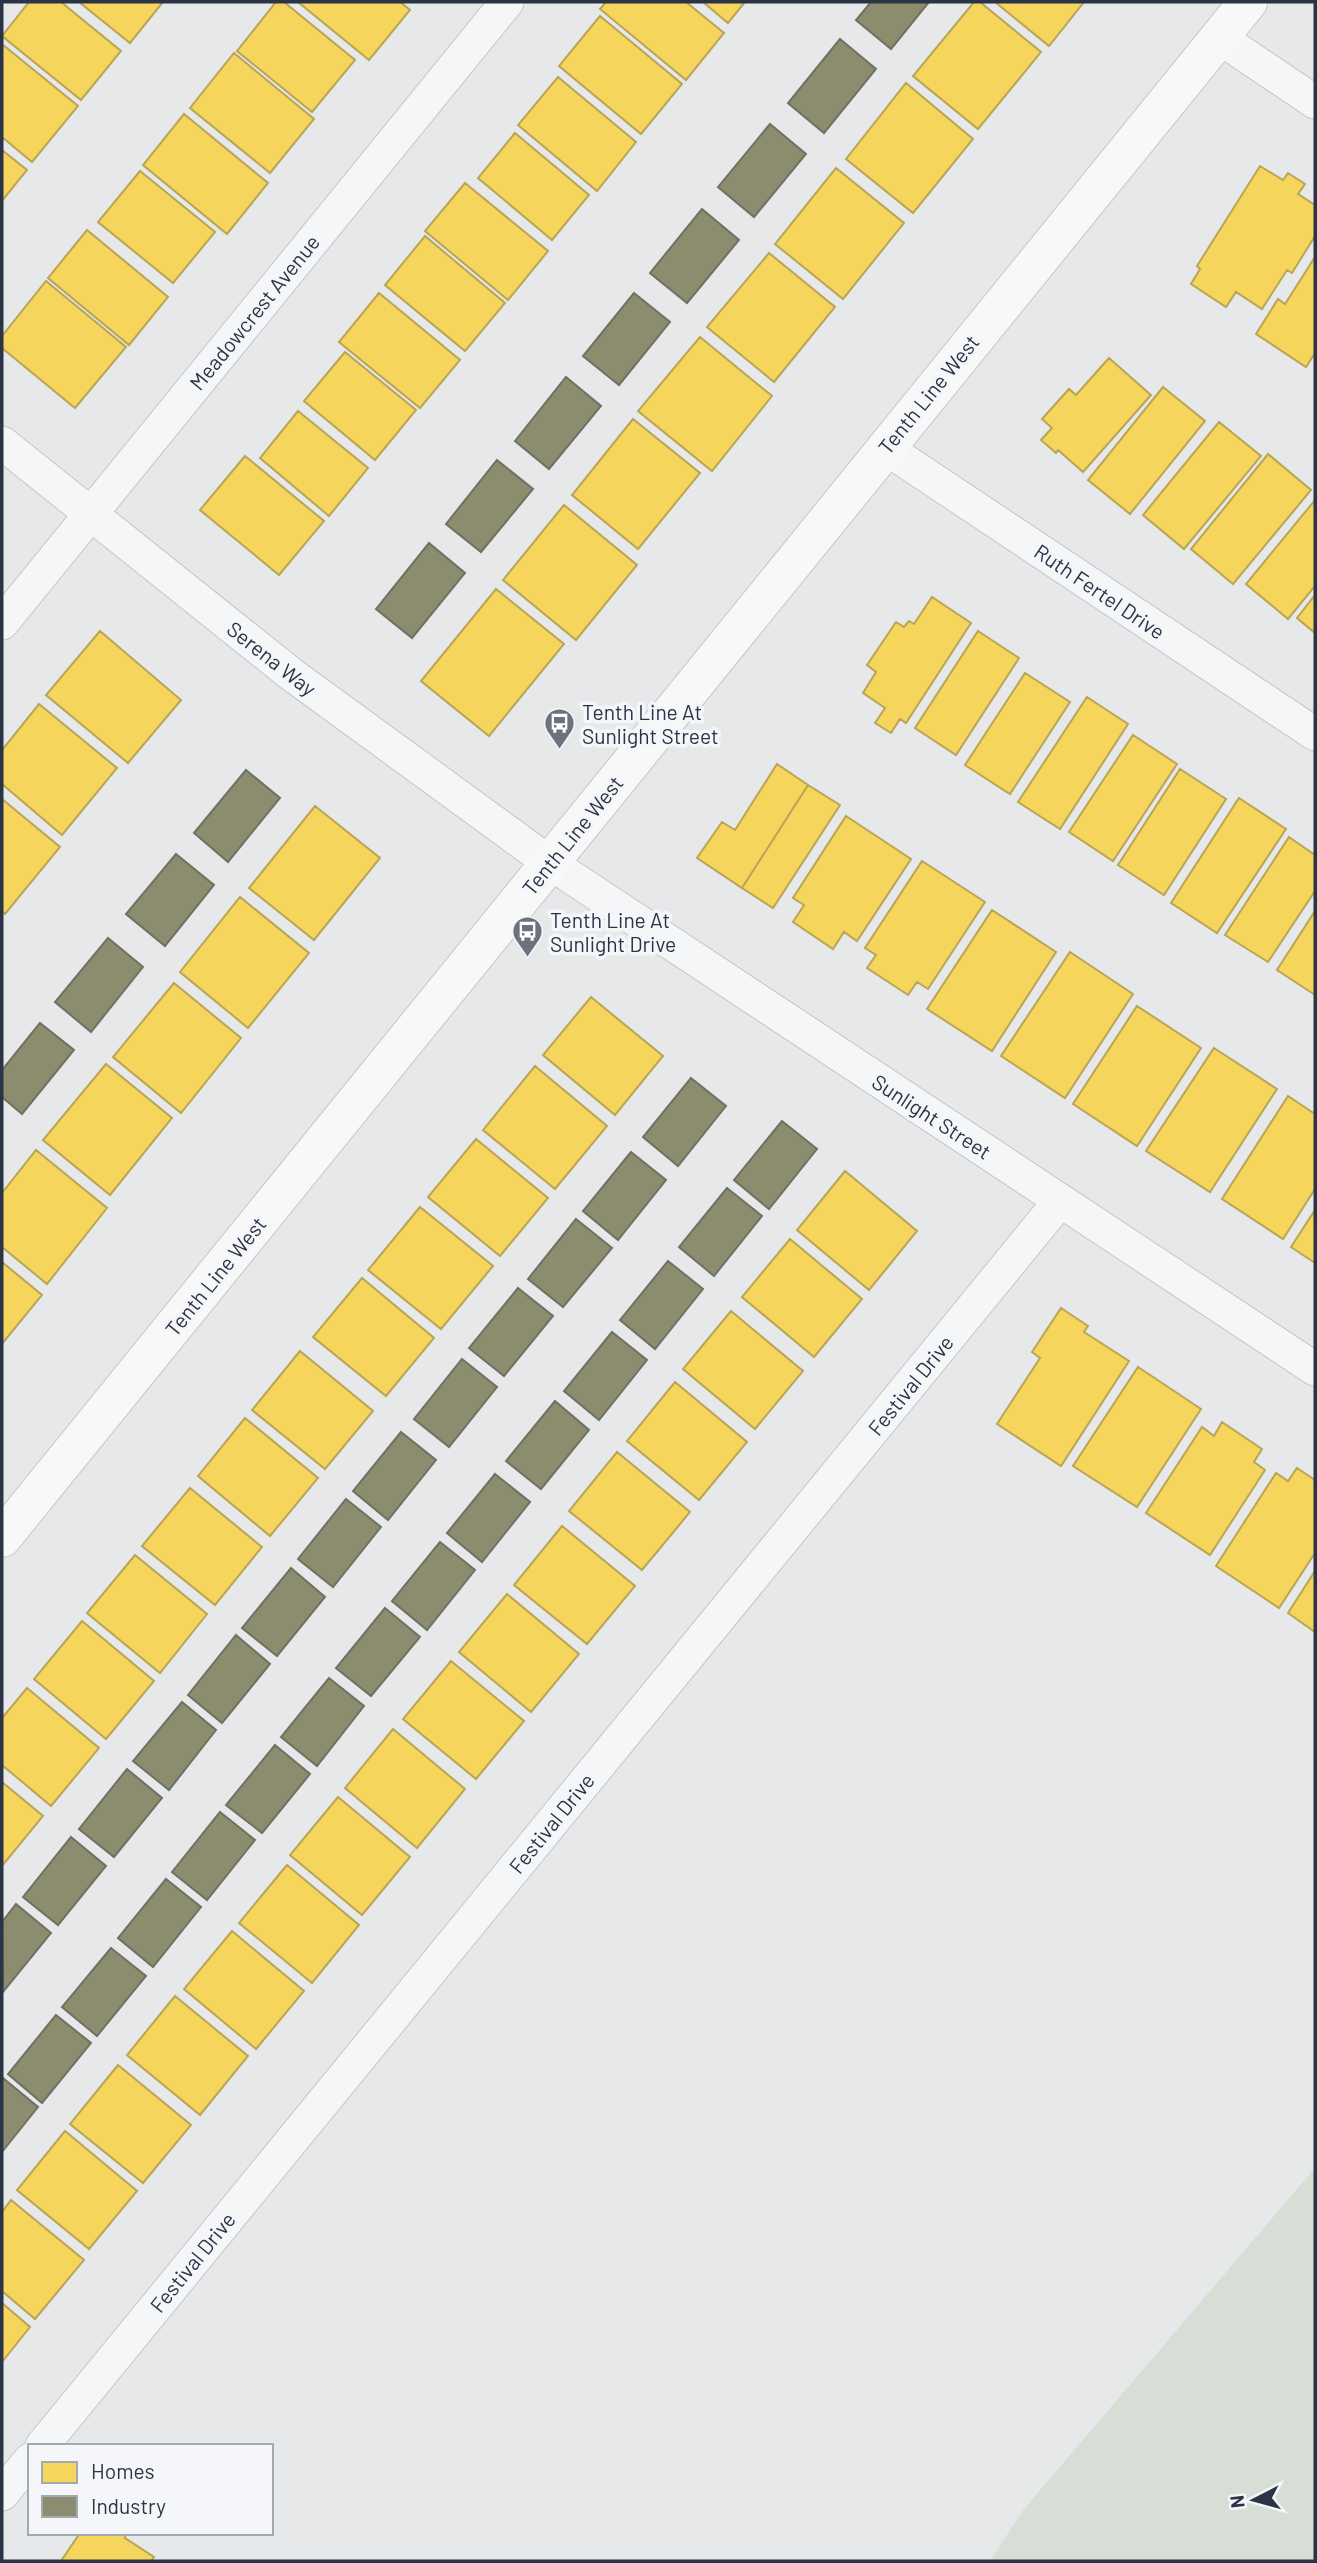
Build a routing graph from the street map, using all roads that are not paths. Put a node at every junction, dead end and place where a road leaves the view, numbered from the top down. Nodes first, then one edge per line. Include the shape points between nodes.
1 (507, 2) edge
2 (1248, 2) edge
3 (1220, 38) junction
4 (1315, 102) edge
5 (2, 443) edge
6 (884, 447) junction
7 (89, 514) junction
8 (2, 623) edge
9 (1315, 734) edge
10 (550, 863) junction
11 (1060, 1201) junction
12 (1315, 1369) edge
13 (2, 1538) edge
14 (44, 2444) edge
15 (28, 2462) edge
16 (2, 2494) edge

1 - 7 street, Meadowcrest Avenue
2 - 3 street, Tenth Line West
3 - 4 street
3 - 6 street, Tenth Line West
5 - 7 street, Serena Way
6 - 9 street, Ruth Fertel Drive
6 - 10 street, Tenth Line West
7 - 8 street, Meadowcrest Avenue
7 - 10 street, Serena Way via 291,674
10 - 11 street, Sunlight Street
10 - 13 street, Tenth Line West
11 - 12 street, Sunlight Street
11 - 14 street, Festival Drive
15 - 16 street

